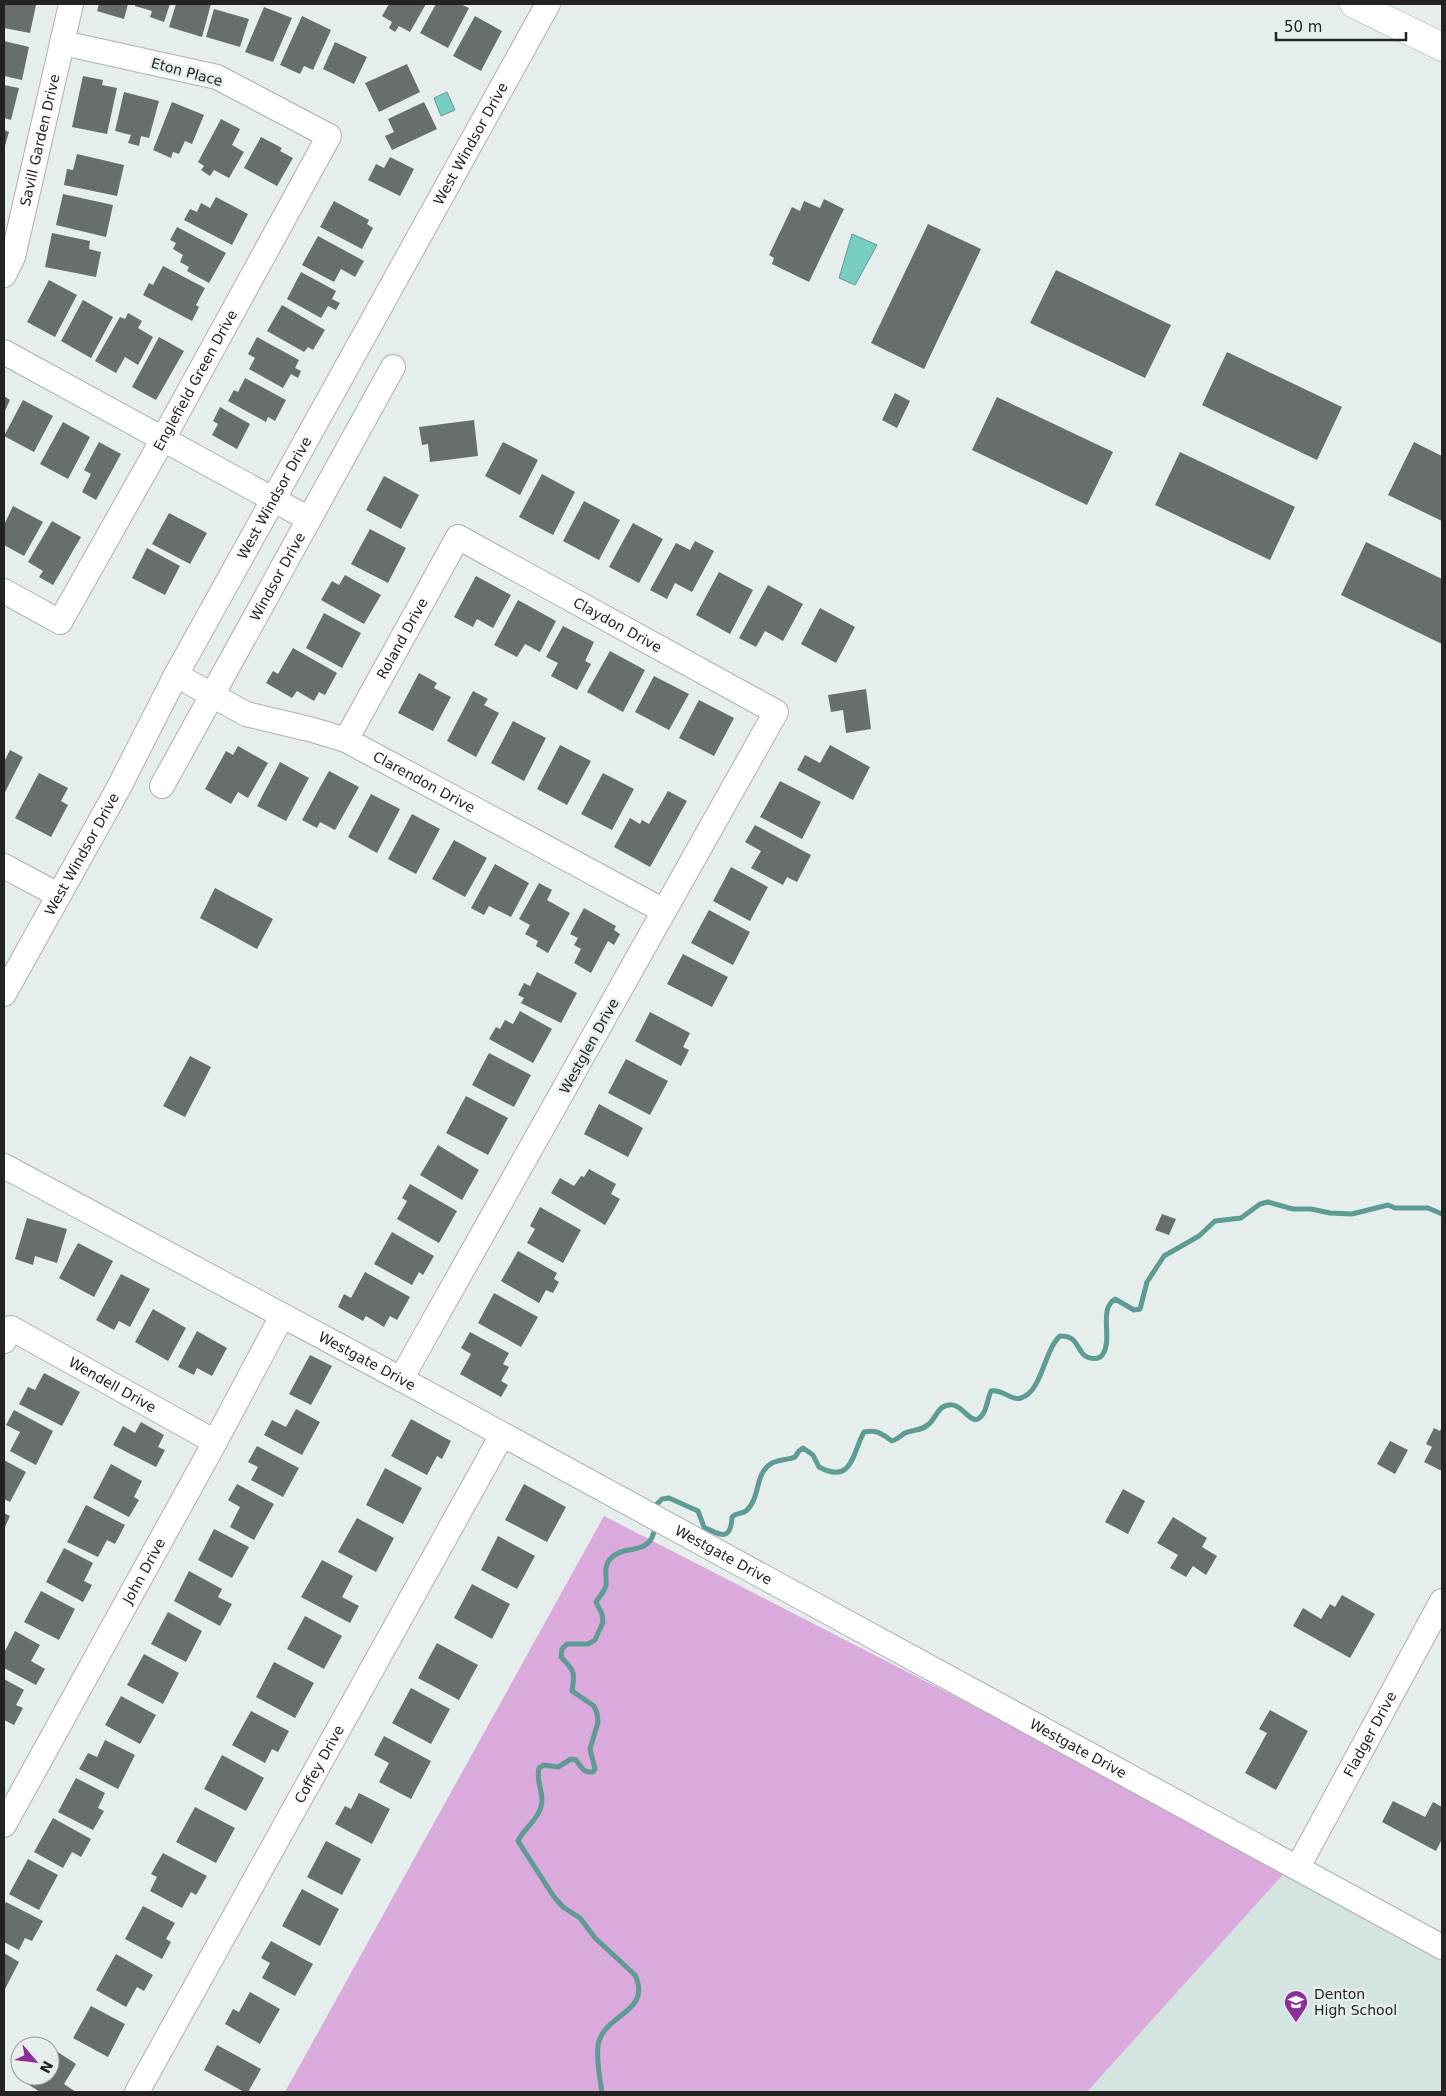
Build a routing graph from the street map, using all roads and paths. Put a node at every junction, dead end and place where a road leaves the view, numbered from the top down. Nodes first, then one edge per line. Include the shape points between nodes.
1 (71, 4) edge
2 (1354, 4) edge
3 (544, 5) edge
4 (63, 43) junction
5 (1442, 47) edge
6 (329, 136) joint
7 (4, 275) edge
8 (4, 352) edge
9 (393, 367) dead end
10 (163, 439) junction
11 (273, 499) junction
12 (309, 519) junction
13 (458, 537) joint
14 (4, 591) edge
15 (176, 675) junction
16 (212, 695) junction
17 (776, 712) joint
18 (346, 740) junction
19 (162, 786) dead end
20 (4, 866) edge
21 (58, 895) junction
22 (664, 911) junction
23 (4, 994) edge
24 (4, 1166) edge
25 (282, 1316) junction
26 (7, 1334) edge
27 (401, 1379) junction
28 (502, 1436) junction
29 (215, 1442) junction
30 (1442, 1601) edge
31 (4, 1825) edge
32 (1298, 1867) junction
33 (1442, 1946) edge
34 (137, 2092) edge

1 - 4 street, Savill Garden Drive
2 - 5 main road
3 - 11 street, West Windsor Drive
4 - 6 street, Eton Place via 217,77
4 - 7 street, Savill Garden Drive via 13,257
6 - 10 street, Englefield Green Drive
8 - 10 street
9 - 12 street, Windsor Drive
10 - 11 street
10 - 14 street, Englefield Green Drive via 60,622
11 - 12 street
11 - 15 street, West Windsor Drive
12 - 16 street, Windsor Drive
13 - 17 street, Claydon Drive
13 - 18 street, Roland Drive
15 - 16 street, Clarendon Drive
15 - 21 street, West Windsor Drive via 118,789
16 - 18 street, Clarendon Drive via 246,714
16 - 19 street, Windsor Drive
17 - 22 street, Westglen Drive
18 - 22 street, Clarendon Drive
20 - 21 street
21 - 23 street, West Windsor Drive
22 - 27 street, Westglen Drive
24 - 25 street, Westgate Drive
25 - 27 street, Westgate Drive
25 - 29 street, John Drive
26 - 29 street, Wendell Drive
27 - 28 street, Westgate Drive
28 - 32 street, Westgate Drive
28 - 34 street, Coffey Drive
29 - 31 street, John Drive
30 - 32 street, Fladger Drive
32 - 33 street, Westgate Drive

